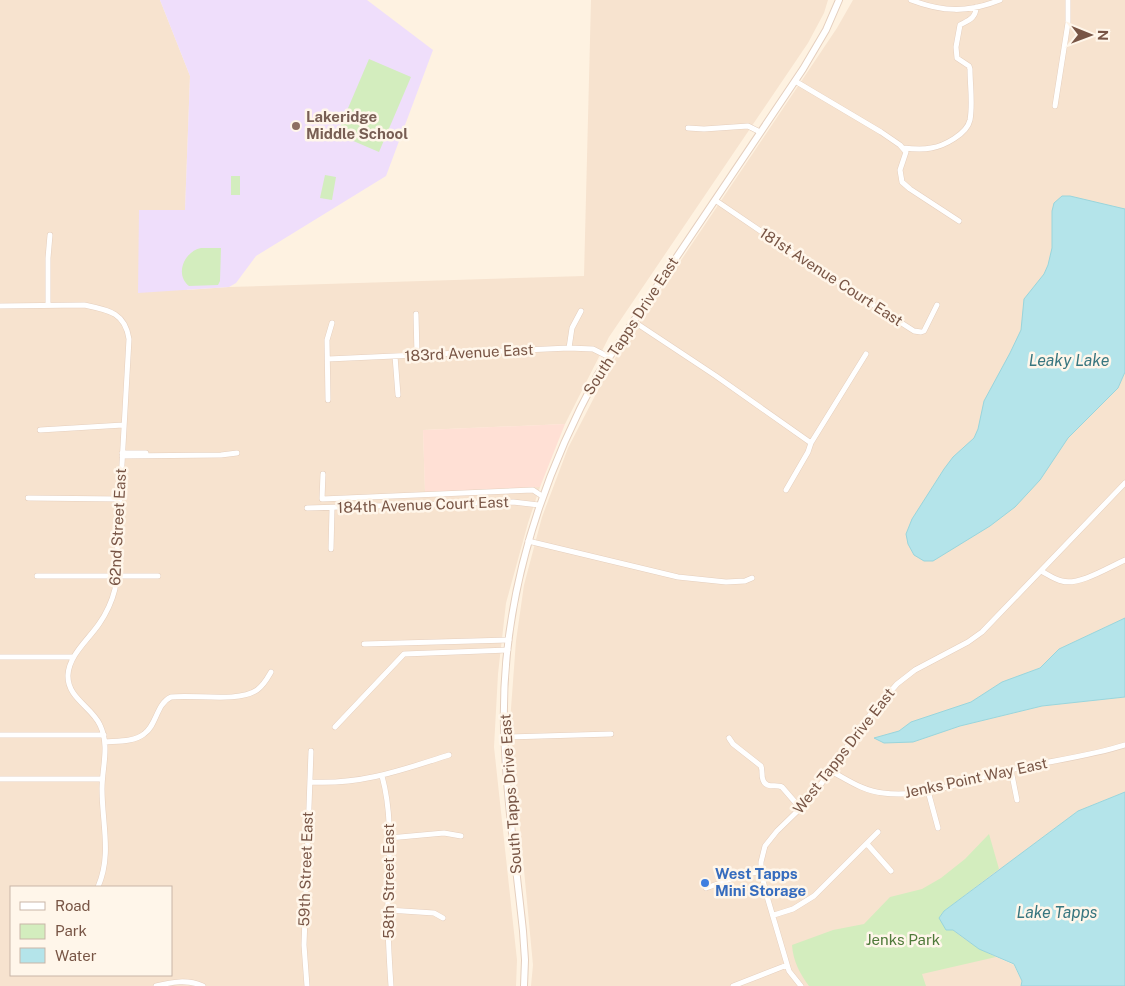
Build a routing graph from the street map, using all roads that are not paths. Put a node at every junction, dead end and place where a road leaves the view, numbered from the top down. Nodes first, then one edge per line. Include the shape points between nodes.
1 (839, 0) edge
2 (911, 0) edge
3 (1000, 0) edge
4 (1068, 0) edge
5 (976, 7) junction
6 (795, 81) junction
7 (1054, 106) dead end
8 (688, 128) dead end
9 (760, 132) junction
10 (904, 148) junction
11 (715, 200) junction
12 (959, 221) dead end
13 (50, 235) dead end
14 (48, 304) junction
15 (937, 304) dead end
16 (0, 306) edge
17 (581, 311) dead end
18 (416, 314) dead end
19 (633, 321) junction
20 (332, 323) dead end
21 (569, 348) junction
22 (866, 354) dead end
23 (417, 355) junction
24 (395, 356) junction
25 (609, 357) junction
26 (328, 359) junction
27 (398, 395) dead end
28 (328, 400) dead end
29 (123, 425) junction
30 (40, 430) dead end
31 (810, 443) junction
32 (122, 455) junction
33 (323, 474) dead end
34 (1125, 483) edge
35 (786, 490) dead end
36 (542, 496) junction
37 (28, 498) dead end
38 (120, 500) junction
39 (539, 505) junction
40 (307, 508) dead end
41 (332, 508) junction
42 (528, 541) junction
43 (331, 549) dead end
44 (1125, 560) edge
45 (1041, 571) junction
46 (37, 576) dead end
47 (117, 576) junction
48 (158, 576) dead end
49 (752, 578) dead end
50 (509, 640) junction
51 (364, 644) dead end
52 (508, 650) junction
53 (0, 657) edge
54 (74, 657) junction
55 (271, 672) dead end
56 (335, 727) dead end
57 (611, 734) dead end
58 (0, 735) edge
59 (104, 735) junction
60 (505, 738) junction
61 (729, 738) dead end
62 (106, 742) junction
63 (1125, 745) edge
64 (311, 751) dead end
65 (449, 755) dead end
66 (1011, 770) junction
67 (831, 771) junction
68 (382, 776) junction
69 (102, 779) junction
70 (0, 780) edge
71 (310, 782) junction
72 (928, 791) junction
73 (1017, 800) dead end
74 (801, 809) junction
75 (938, 828) dead end
76 (878, 832) dead end
77 (460, 836) dead end
78 (389, 838) junction
79 (868, 844) junction
80 (761, 871) junction
81 (891, 872) dead end
82 (98, 886) edge
83 (706, 888) dead end
84 (388, 910) junction
85 (774, 915) junction
86 (444, 918) dead end
87 (787, 965) junction
88 (156, 986) edge
89 (202, 986) edge
90 (307, 986) edge
91 (391, 986) edge
92 (524, 986) edge
93 (733, 986) edge
94 (801, 986) edge

1 - 6 street, South Tapps Drive East via 819,44
2 - 5 street via 939,9
3 - 5 street
4 - 7 street via 1068,23
5 - 10 street via 973,18 960,25 956,47 957,58 970,69 972,102 968,124 937,147
6 - 9 street, South Tapps Drive East
6 - 10 street
8 - 9 street via 748,126
9 - 11 street, South Tapps Drive East
10 - 12 street via 906,155 900,165 902,182
11 - 15 street, 181st Avenue Court East via 914,331 924,330
11 - 19 street, South Tapps Drive East
13 - 14 street
14 - 16 street
14 - 29 street, 62nd Street East via 97,308 124,321 129,339
17 - 21 street via 572,328
18 - 23 street
19 - 25 street, South Tapps Drive East
19 - 31 street
20 - 26 street via 327,340
21 - 23 street, 183rd Avenue East
21 - 25 street, 183rd Avenue East via 593,349
22 - 31 street
23 - 24 street, 183rd Avenue East
24 - 26 street, 183rd Avenue East
24 - 27 street
25 - 36 street, South Tapps Drive East via 573,422
26 - 28 street
29 - 30 street
29 - 32 street, 62nd Street East
31 - 35 street
32 - 32 street via 221,455 237,453
32 - 38 street, 62nd Street East
33 - 36 street via 322,499 533,490
34 - 45 street, West Tapps Drive East
36 - 39 street, South Tapps Drive East
37 - 38 street
38 - 47 street, 62nd Street East
39 - 41 street, 184th Avenue Court East via 513,502
39 - 42 street, South Tapps Drive East
40 - 41 street, 184th Avenue Court East
41 - 43 street
42 - 49 street via 678,577 726,582
42 - 50 street, South Tapps Drive East
44 - 45 street via 1071,582 1063,582
45 - 67 street, West Tapps Drive East via 982,632 915,670 897,684 865,722
46 - 47 street
47 - 48 street
47 - 54 street, 62nd Street East via 114,596 102,620
50 - 51 street
50 - 52 street, South Tapps Drive East
52 - 56 street via 404,654
52 - 60 street, South Tapps Drive East
53 - 54 street
54 - 59 street, 62nd Street East via 68,676 71,690 98,720
55 - 62 street via 256,691 243,696 171,697 164,701 143,735
57 - 60 street
58 - 59 street
59 - 62 street, 62nd Street East
60 - 92 street, South Tapps Drive East via 523,931
61 - 74 street via 762,766 765,783 782,787
62 - 69 street, 62nd Street East
63 - 66 street, Jenks Point Way East
64 - 71 street, 59th Street East
65 - 68 street
66 - 72 street, Jenks Point Way East
66 - 73 street
67 - 72 street, Jenks Point Way East via 856,786 882,793
67 - 74 street, West Tapps Drive East
68 - 71 street via 348,782
68 - 78 street, 58th Street East
69 - 70 street
69 - 82 street, 62nd Street East via 106,855
71 - 90 street, 59th Street East via 304,945
72 - 75 street
74 - 80 street, West Tapps Drive East via 765,846
76 - 79 street
77 - 78 street via 444,833
78 - 84 street, 58th Street East
79 - 81 street
79 - 85 street via 814,896 793,909
80 - 83 street
80 - 85 street, West Tapps Drive East
84 - 86 street via 434,913
84 - 91 street, 58th Street East
85 - 87 street, West Tapps Drive East
87 - 93 street
87 - 94 street, West Tapps Drive East
88 - 89 street via 179,981

